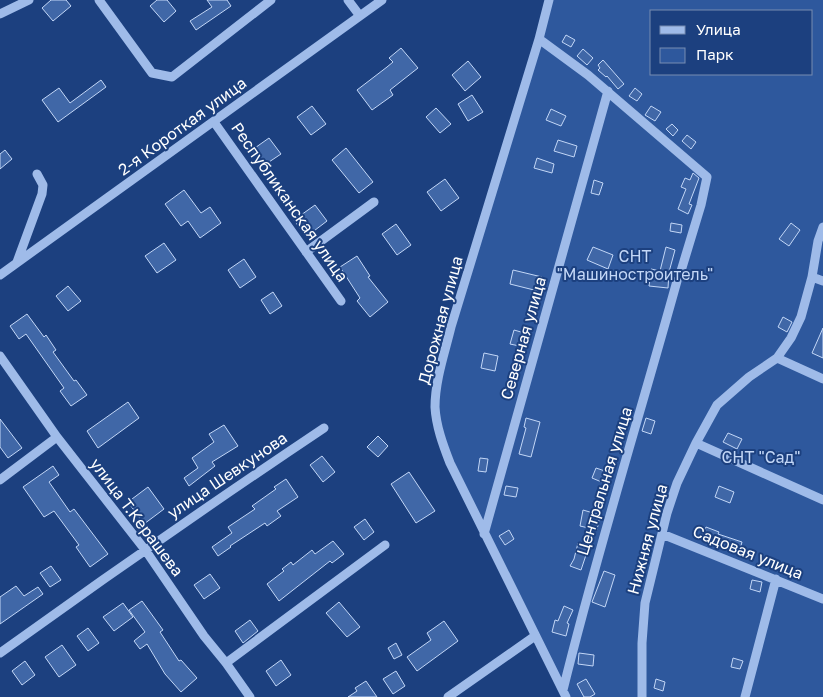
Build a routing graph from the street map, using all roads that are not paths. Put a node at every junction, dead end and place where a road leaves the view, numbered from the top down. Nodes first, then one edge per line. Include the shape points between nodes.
1 (29, 0) edge
2 (99, 0) edge
3 (271, 0) edge
4 (348, 0) edge
5 (382, 0) edge
6 (549, 0) edge
7 (0, 14) edge
8 (360, 16) junction
9 (539, 39) junction
10 (608, 91) junction
11 (214, 122) junction
12 (37, 174) dead end
13 (374, 202) dead end
14 (823, 227) edge
15 (306, 252) junction
16 (17, 263) junction
17 (680, 271) dead end
18 (0, 275) edge
19 (812, 277) junction
20 (823, 280) edge
21 (677, 281) dead end
22 (340, 301) dead end
23 (0, 356) edge
24 (777, 358) junction
25 (823, 379) edge
26 (324, 428) dead end
27 (57, 437) junction
28 (696, 443) junction
29 (0, 480) edge
30 (823, 500) edge
31 (484, 534) junction
32 (662, 534) junction
33 (385, 546) dead end
34 (146, 551) junction
35 (776, 579) junction
36 (823, 599) edge
37 (535, 636) junction
38 (0, 653) edge
39 (226, 663) junction
40 (564, 693) edge
41 (250, 697) edge
42 (448, 697) edge
43 (642, 697) edge
44 (745, 697) edge

1 - 7 street
2 - 3 street via 152,73 172,77
4 - 8 street
5 - 8 street, 2-я Короткая улица
6 - 9 street, Дорожная улица
8 - 11 street, 2-я Короткая улица
9 - 10 street
9 - 31 street, Дорожная улица via 451,327 436,396 437,421 450,463
10 - 17 street via 707,177
10 - 31 street, Северная улица
11 - 15 street, Республиканская улица
11 - 16 street, 2-я Короткая улица
12 - 16 street via 43,185 42,194
13 - 15 street
14 - 19 street, Нижняя улица
15 - 22 street, Республиканская улица
16 - 18 street, 2-я Короткая улица
19 - 20 street
19 - 24 street, Нижняя улица via 801,317
21 - 40 street, Центральная улица via 600,546
23 - 27 street, улица Т.Керашева
24 - 25 street
24 - 28 street, Нижняя улица via 717,405
26 - 34 street, улица Шевкунова
27 - 29 street
27 - 34 street, улица Т.Керашева
28 - 30 street
28 - 32 street, Нижняя улица via 678,483
31 - 37 street, Дорожная улица
32 - 35 street, Садовая улица
32 - 43 street, Нижняя улица via 645,603
33 - 39 street
34 - 38 street, улица Шевкунова
34 - 39 street, улица Т.Керашева
35 - 36 street, Садовая улица
35 - 44 street
37 - 40 street, Дорожная улица
37 - 42 street
39 - 41 street, улица Т.Керашева

